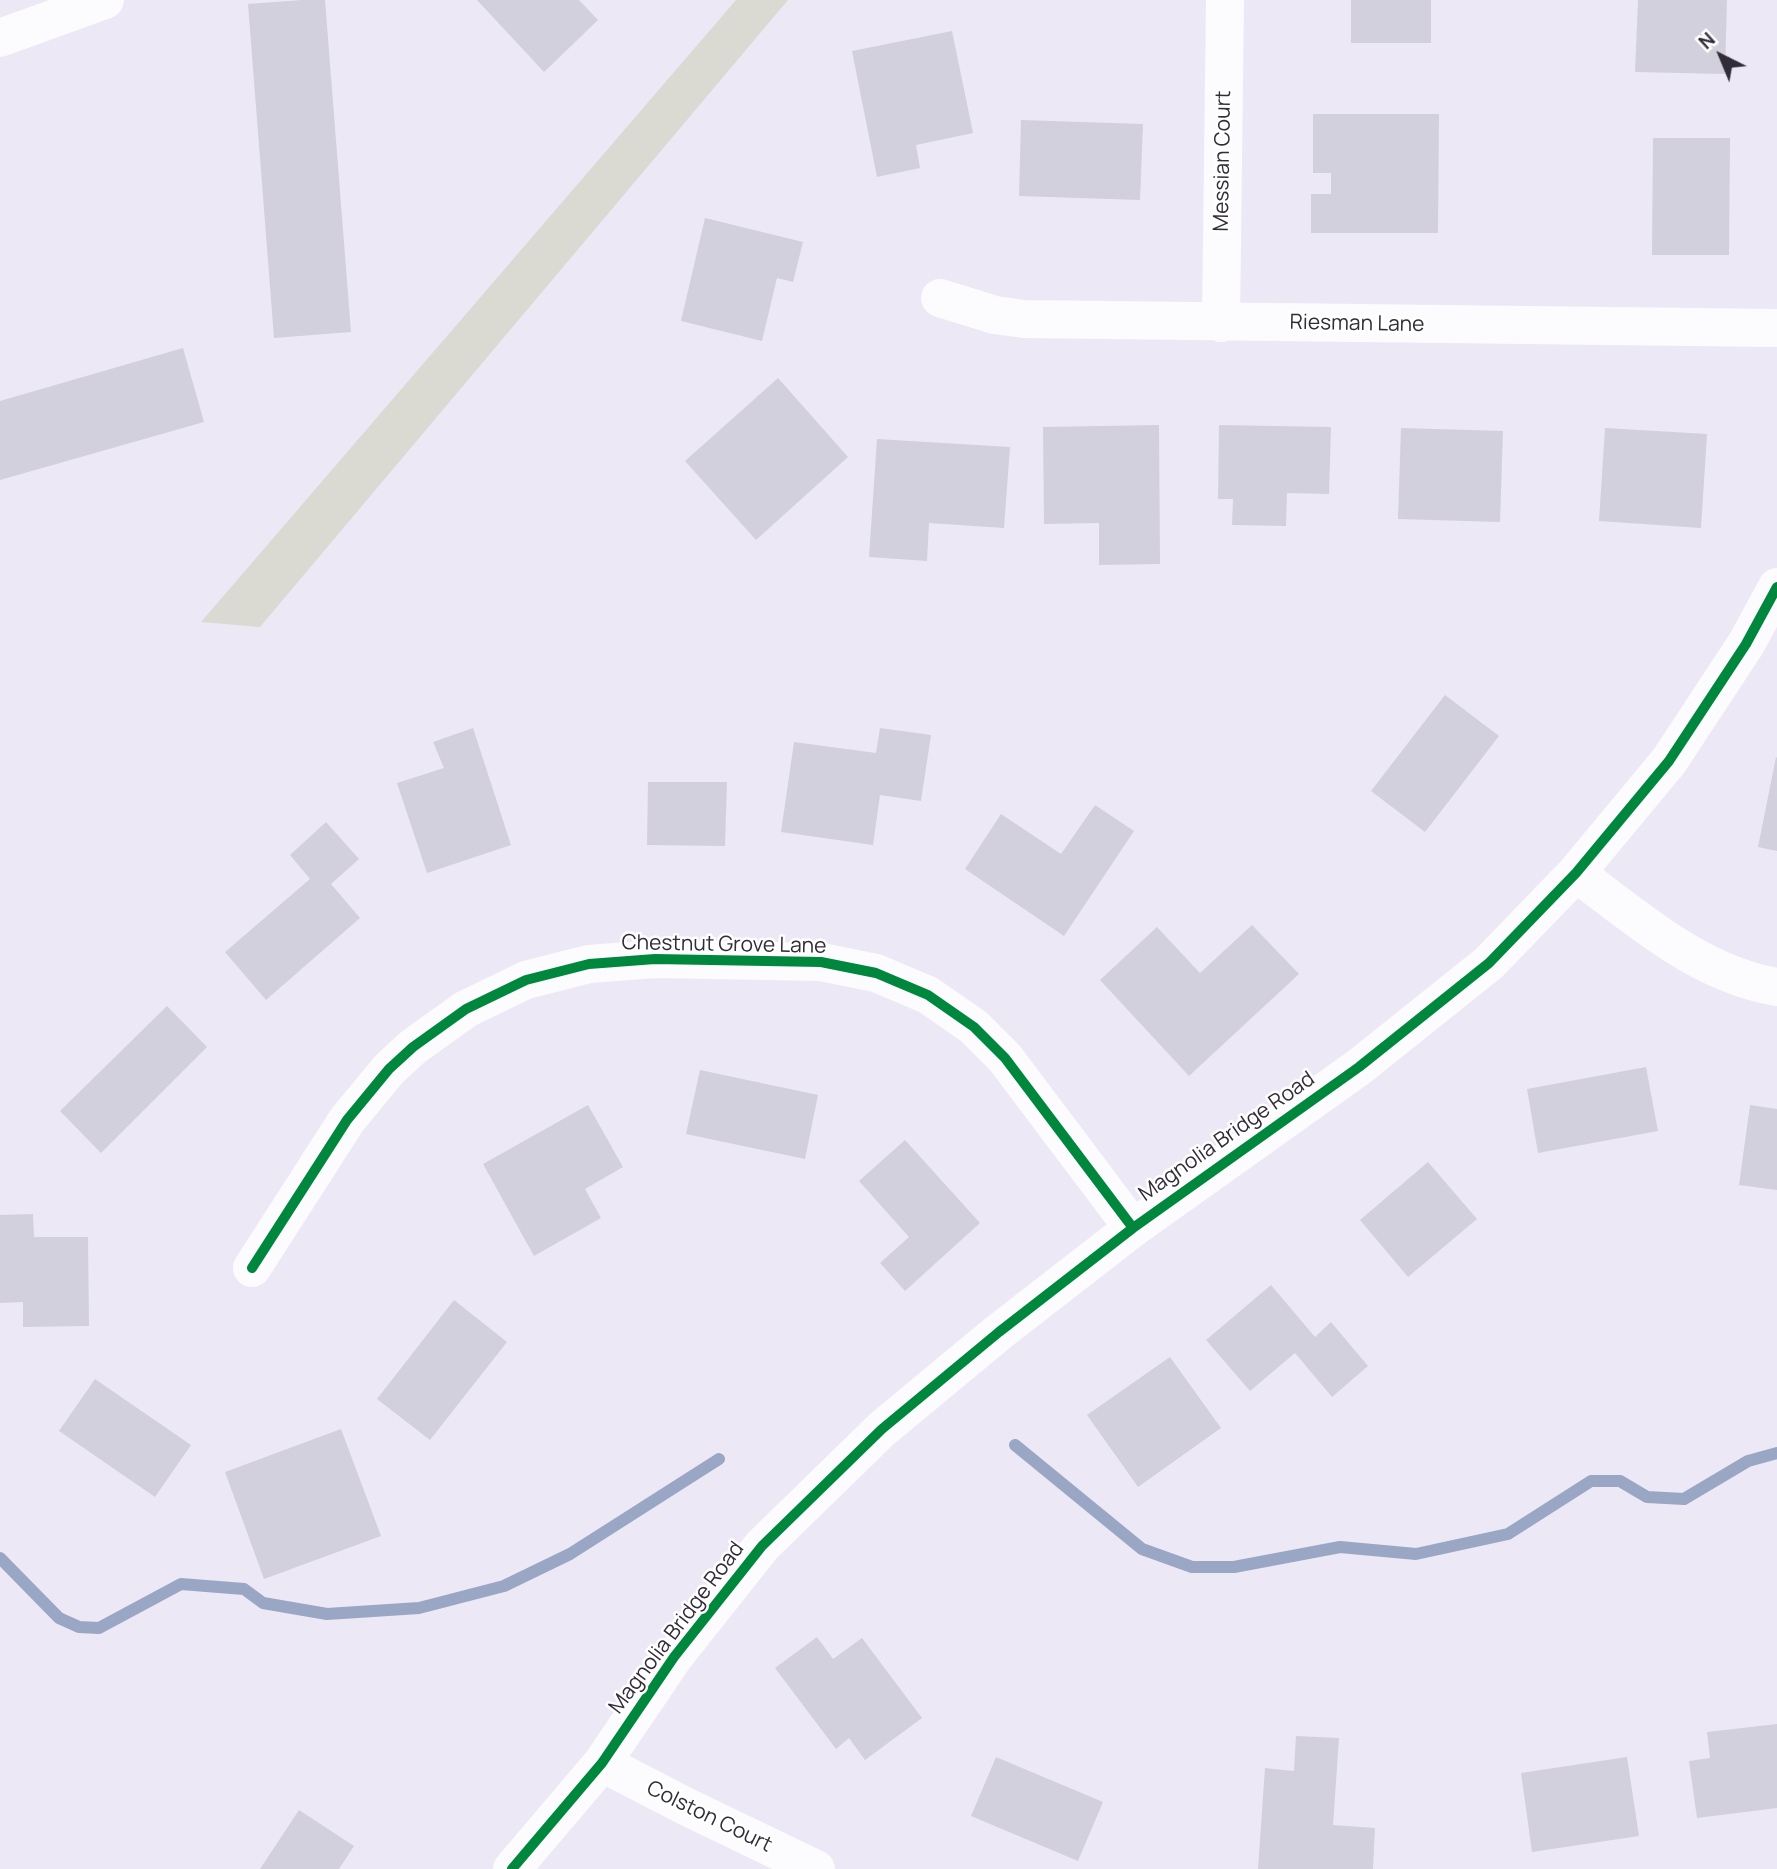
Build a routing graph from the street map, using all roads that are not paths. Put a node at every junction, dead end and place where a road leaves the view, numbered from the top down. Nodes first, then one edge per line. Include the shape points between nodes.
1 (105, 0) edge
2 (1225, 0) edge
3 (0, 38) edge
4 (940, 298) dead end
5 (1221, 323) junction
6 (1777, 328) edge
7 (1777, 587) edge
8 (1576, 873) junction
9 (1777, 988) edge
10 (1133, 1228) junction
11 (252, 1268) dead end
12 (603, 1763) junction
13 (523, 1862) edge
14 (816, 1869) edge

1 - 3 street
2 - 5 street, Messian Court
4 - 5 street, Riesman Lane via 1024,319
5 - 6 street, Riesman Lane
7 - 8 street, Magnolia Bridge Road via 1746,644 1669,761
8 - 9 street via 1702,962 1748,982
8 - 10 street, Magnolia Bridge Road via 1489,963 1359,1067
10 - 11 street, Chestnut Grove Lane via 1005,1058 974,1027 928,995 876,973 821,962 655,960 589,964 526,981 466,1009 413,1046 347,1120
10 - 12 street, Magnolia Bridge Road via 882,1429 762,1546 674,1657
12 - 13 street, Magnolia Bridge Road
12 - 14 street, Colston Court

